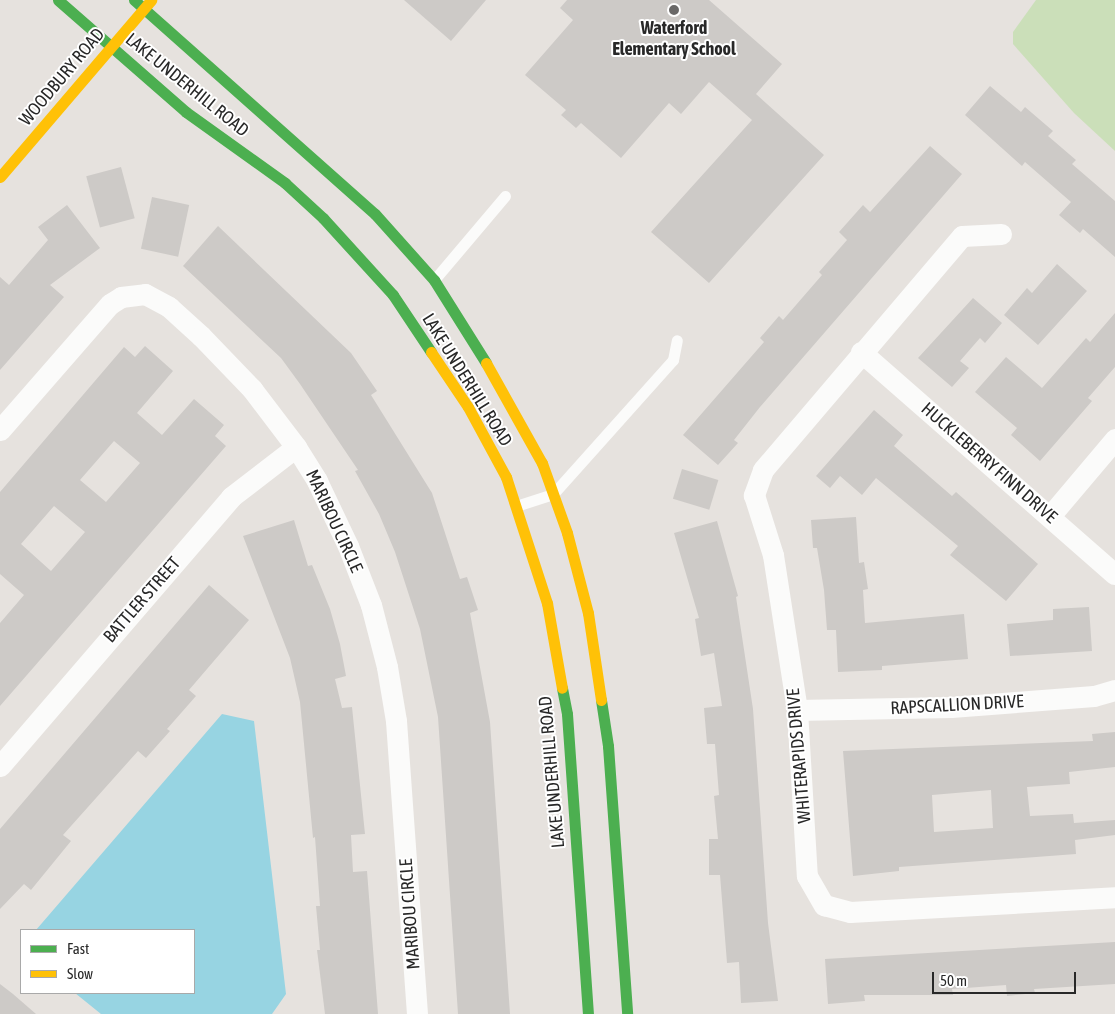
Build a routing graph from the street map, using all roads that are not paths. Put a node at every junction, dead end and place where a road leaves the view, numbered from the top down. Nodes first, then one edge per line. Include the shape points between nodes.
1 (58, 0) edge
2 (134, 0) edge
3 (147, 4) edge
4 (111, 46) junction
5 (0, 177) edge
6 (505, 196) dead end
7 (1001, 234) dead end
8 (434, 280) junction
9 (677, 340) dead end
10 (861, 352) junction
11 (0, 430) edge
12 (1115, 439) edge
13 (296, 447) junction
14 (553, 494) junction
15 (516, 506) junction
16 (1050, 516) junction
17 (1115, 574) edge
18 (1115, 690) edge
19 (797, 710) junction
20 (0, 766) edge
21 (1115, 897) edge
22 (417, 1014) edge
23 (588, 1014) edge
24 (627, 1014) edge

1 - 4 street, LAKE UNDERHILL ROAD
2 - 3 street, LAKE UNDERHILL ROAD
3 - 4 street, WOODBURY ROAD
3 - 8 street, LAKE UNDERHILL ROAD via 375,214
4 - 5 street, WOODBURY ROAD
4 - 15 street, LAKE UNDERHILL ROAD via 200,122 298,194 393,295 468,407 506,478
6 - 8 lane
7 - 10 street, WHITERAPIDS DRIVE via 962,236
8 - 14 street, LAKE UNDERHILL ROAD via 504,392 542,463
9 - 14 lane via 673,360
10 - 16 street, HUCKLEBERRY FINN DRIVE
10 - 19 street, WHITERAPIDS DRIVE via 763,470 754,495 773,555
11 - 13 street, MARIBOU CIRCLE via 110,304 121,297 145,294 169,307 220,356
12 - 16 street
13 - 20 street, BATTLER STREET via 231,497
13 - 22 street, MARIBOU CIRCLE via 318,481 348,546 371,605 387,667 396,721
14 - 15 lane
14 - 24 street, LAKE UNDERHILL ROAD via 588,613 608,746
15 - 23 street, LAKE UNDERHILL ROAD via 547,603 567,714
16 - 17 street, HUCKLEBERRY FINN DRIVE
18 - 19 street, RAPSCALLION DRIVE via 1094,696 951,707
19 - 21 street, WHITERAPIDS DRIVE via 807,876 824,904 850,912

